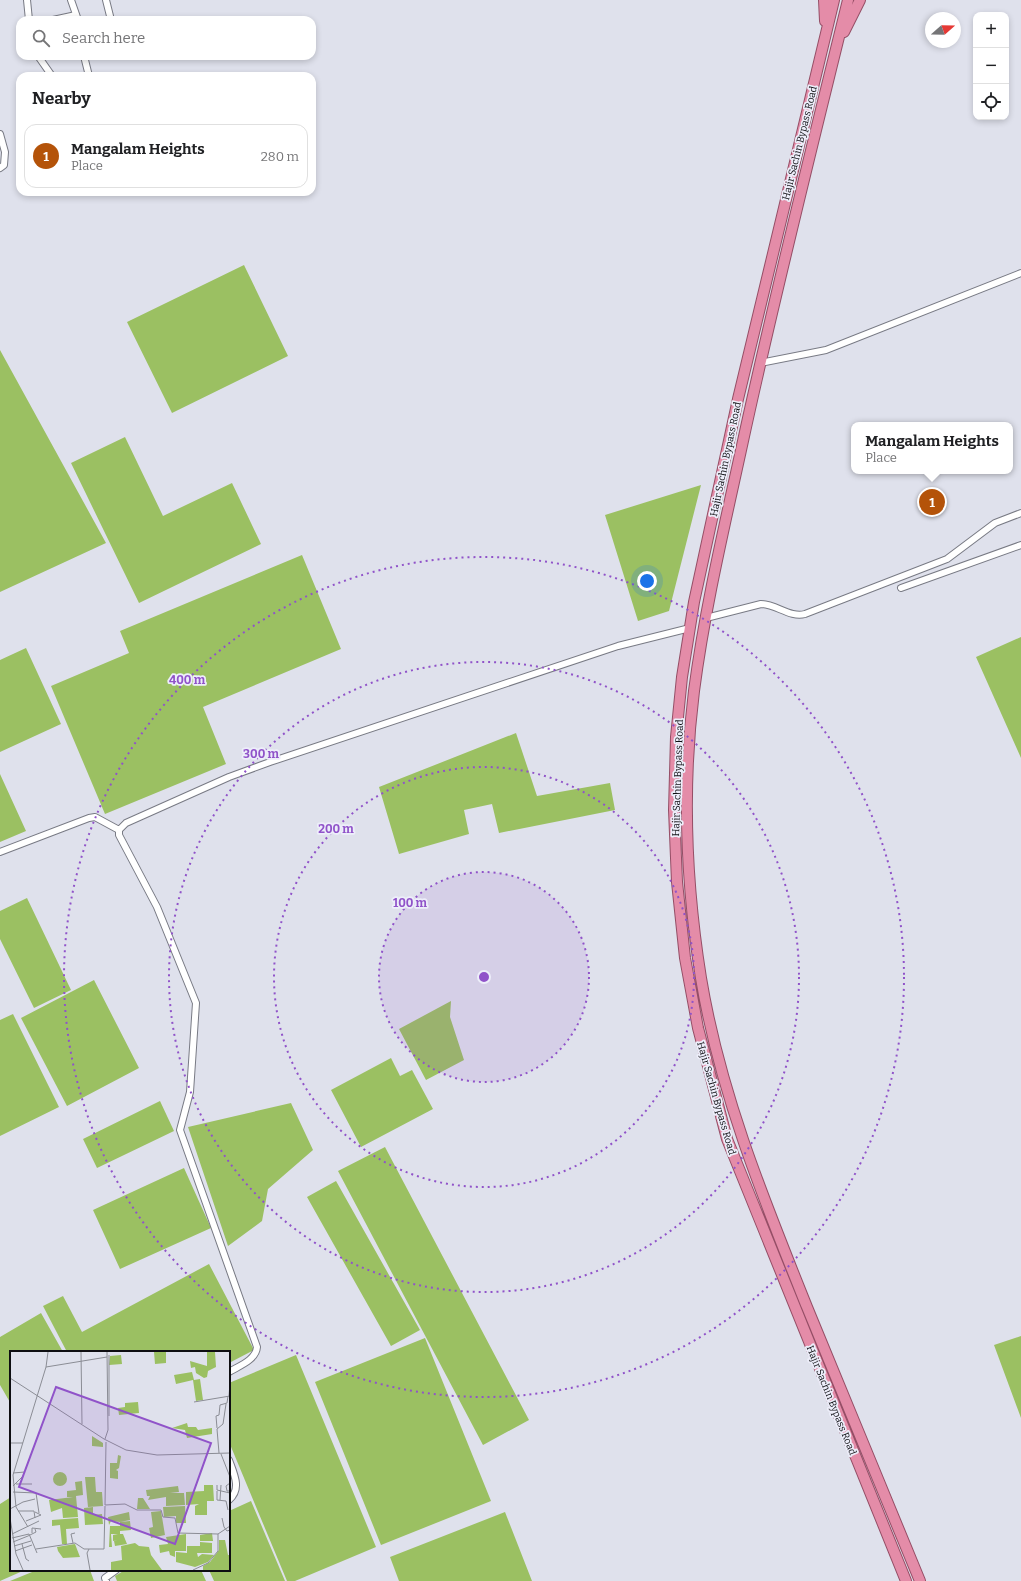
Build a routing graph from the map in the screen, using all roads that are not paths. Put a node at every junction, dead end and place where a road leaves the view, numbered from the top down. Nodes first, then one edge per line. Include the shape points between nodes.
1 (27, 0) edge
2 (71, 0) edge
3 (106, 0) edge
4 (824, 0) edge
5 (834, 0) edge
6 (848, 0) edge
7 (860, 0) edge
8 (29, 16) edge
9 (77, 16) edge
10 (109, 16) edge
11 (826, 33) junction
12 (836, 46) junction
13 (41, 60) edge
14 (85, 60) edge
15 (49, 72) edge
16 (88, 72) edge
17 (0, 134) edge
18 (0, 168) edge
19 (1021, 273) edge
20 (760, 363) junction
21 (1021, 514) edge
22 (1021, 545) edge
23 (902, 588) dead end
24 (706, 618) junction
25 (690, 628) junction
26 (120, 830) junction
27 (0, 852) edge
28 (230, 1371) edge
29 (230, 1463) edge
30 (230, 1499) edge
31 (115, 1571) edge
32 (106, 1581) edge
33 (906, 1581) edge
34 (920, 1581) edge

1 - 8 street
2 - 9 street
3 - 10 street
4 - 11 highway
5 - 11 highway, Hajir Sachin Bypass Road
6 - 12 highway
7 - 12 highway
11 - 25 highway, Hajir Sachin Bypass Road via 738,399
12 - 20 highway
13 - 15 street
14 - 16 street
17 - 18 street via 5,152 4,165
19 - 20 street via 826,350
20 - 24 highway
21 - 24 street via 995,523 947,559 800,615 761,604
22 - 23 street
24 - 34 highway via 694,693 688,770 687,835 692,903 702,980 719,1063 740,1135 764,1200
25 - 26 street via 618,646 270,762 126,823
25 - 33 highway, Hajir Sachin Bypass Road via 676,737 674,810 677,882 685,958 698,1028 727,1139
26 - 27 street via 95,817 89,818
26 - 28 street via 119,835 157,907 196,1003 190,1092 180,1130 257,1347 253,1357
29 - 30 street via 237,1482 235,1492
31 - 32 street via 105,1578

